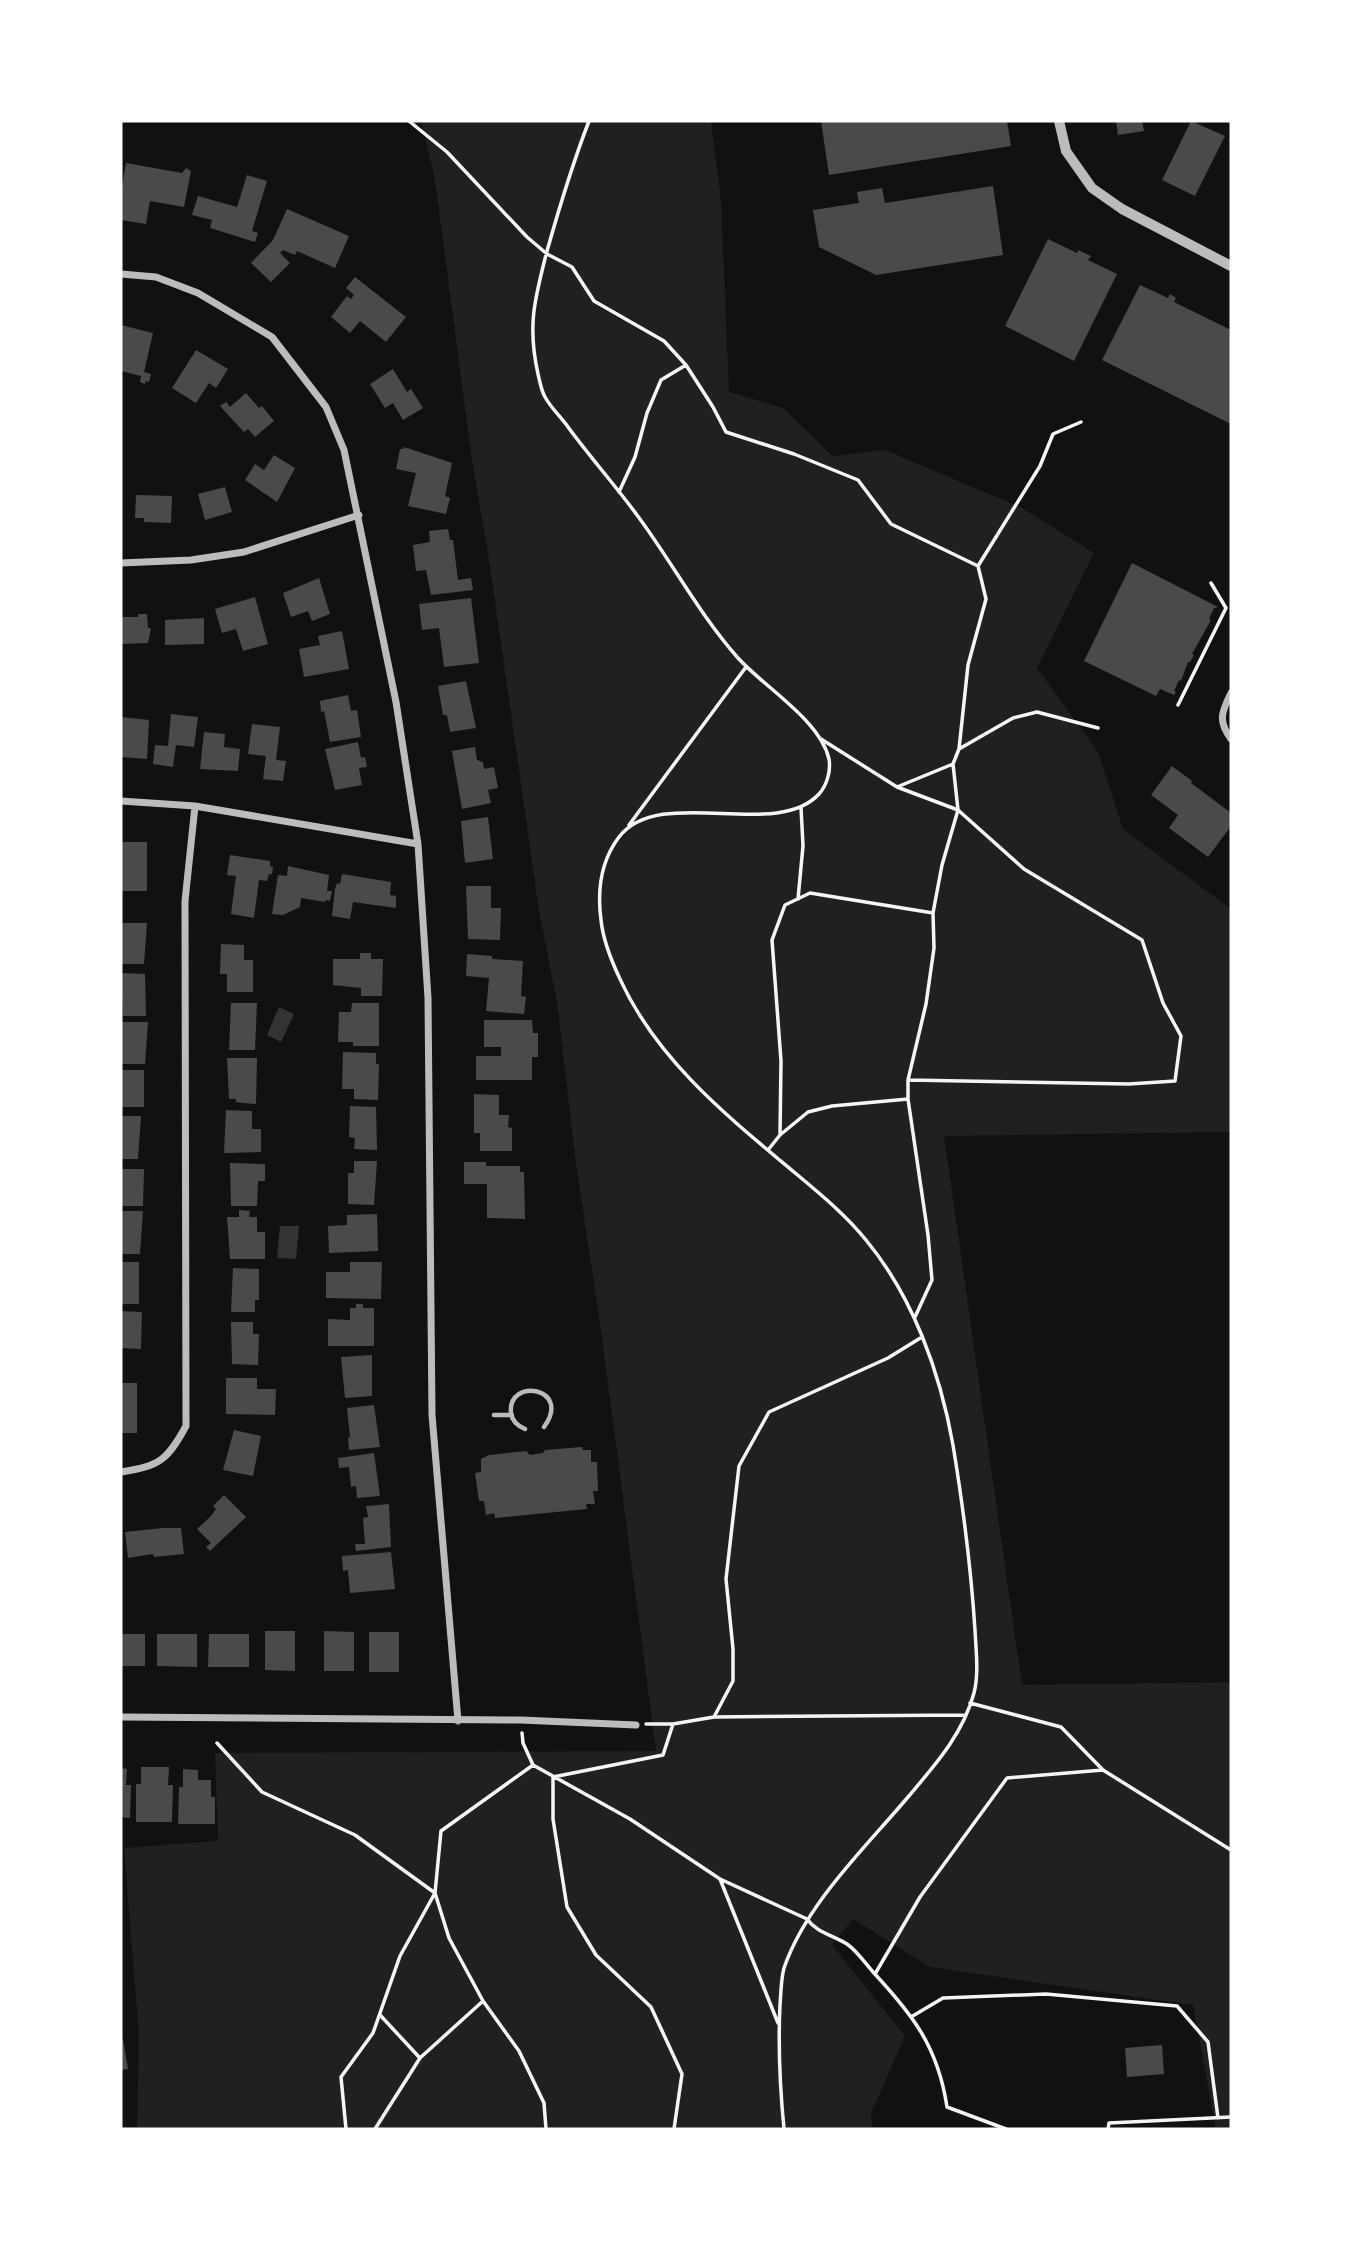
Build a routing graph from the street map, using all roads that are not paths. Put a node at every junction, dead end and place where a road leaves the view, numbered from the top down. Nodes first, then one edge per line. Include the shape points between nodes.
1 (1059, 121) edge
2 (1231, 266) edge
3 (121, 274) edge
4 (359, 515) junction
5 (121, 563) edge
6 (1231, 693) edge
7 (1231, 739) edge
8 (121, 801) edge
9 (195, 806) junction
10 (418, 844) junction
11 (494, 1415) dead end
12 (512, 1415) junction
13 (544, 1427) dead end
14 (525, 1429) dead end
15 (121, 1472) edge
16 (121, 1717) edge
17 (457, 1721) junction
18 (636, 1725) road end

1 - 2 street via 1066,151 1092,188 1122,209
3 - 4 street via 156,277 198,293 272,338 326,407 344,450
4 - 5 street via 244,552
4 - 10 street
6 - 7 street via 1222,718 1222,727
8 - 9 street
9 - 10 street
9 - 15 street via 185,901 186,1426 174,1449 151,1467
10 - 17 street via 428,998 432,1415
11 - 12 lane
12 - 13 lane via 519,1394 538,1391 551,1405
12 - 14 lane
16 - 17 street
17 - 18 street

